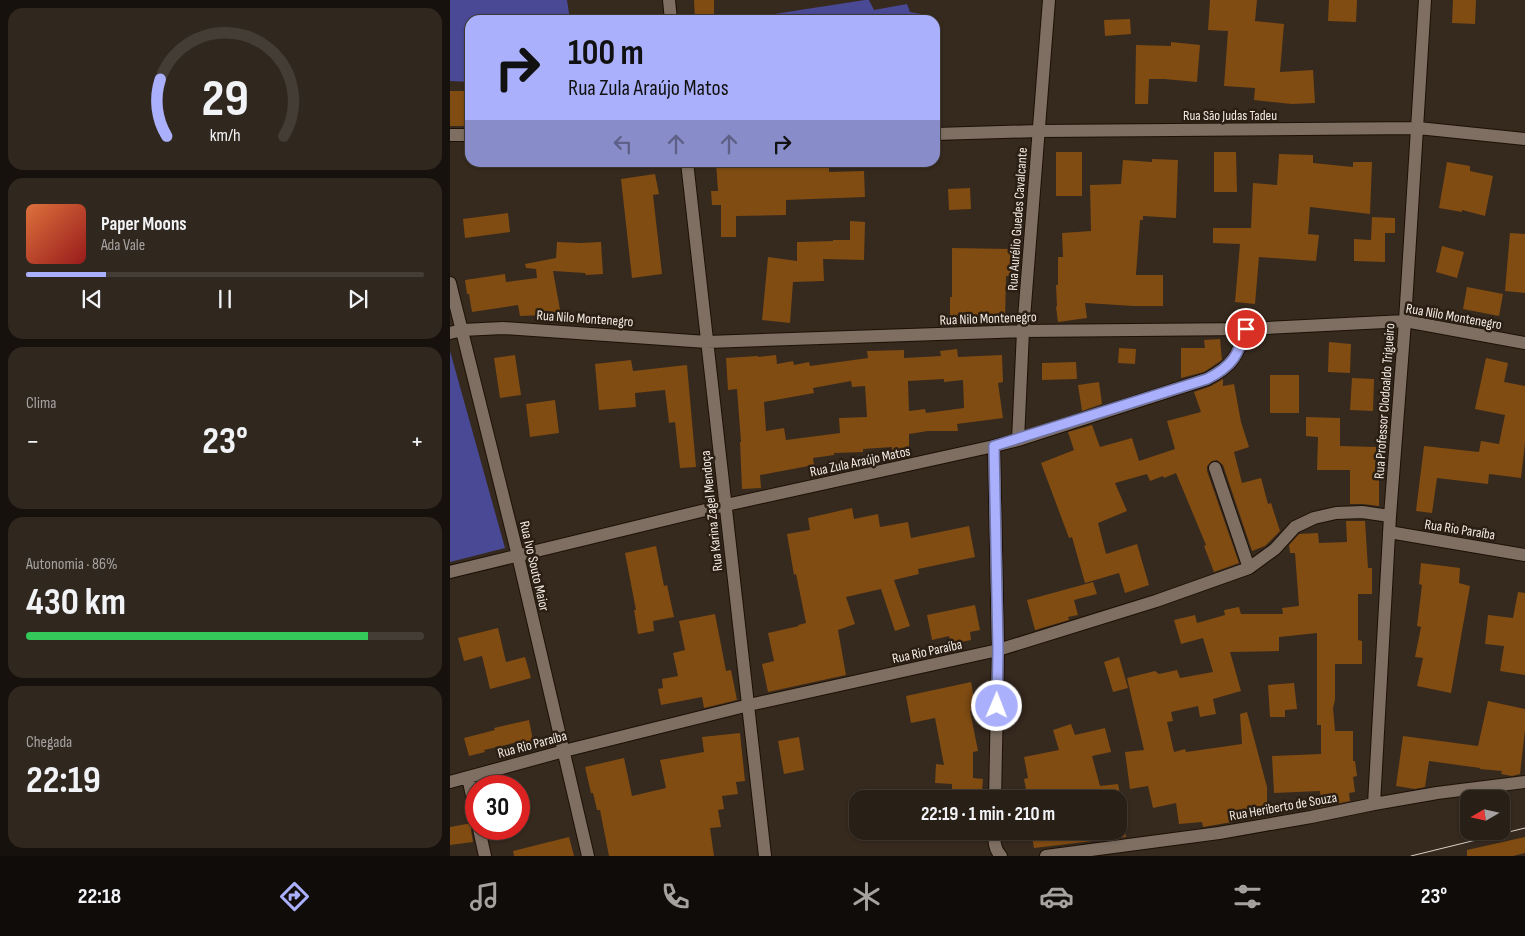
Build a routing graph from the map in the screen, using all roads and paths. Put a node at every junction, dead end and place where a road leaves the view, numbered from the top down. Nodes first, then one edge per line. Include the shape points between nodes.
1 (669, 0) edge
2 (1050, 0) edge
3 (1425, 0) edge
4 (670, 15) edge
5 (1418, 128) junction
6 (1039, 131) junction
7 (450, 134) edge
8 (940, 134) edge
9 (465, 135) edge
10 (1525, 139) edge
11 (688, 167) edge
12 (450, 283) edge
13 (1405, 321) junction
14 (1246, 329) junction
15 (1023, 331) junction
16 (456, 332) edge
17 (707, 342) junction
18 (1525, 343) edge
19 (1018, 440) junction
20 (994, 446) junction
21 (1215, 468) dead end
22 (726, 506) junction
23 (1390, 516) junction
24 (1389, 532) junction
25 (1525, 555) edge
26 (518, 556) junction
27 (1249, 568) junction
28 (450, 572) edge
29 (998, 650) junction
30 (748, 705) junction
31 (564, 751) junction
32 (475, 775) edge
33 (465, 778) edge
34 (450, 782) edge
35 (1525, 782) edge
36 (995, 790) edge
37 (1374, 804) junction
38 (481, 840) edge
39 (995, 840) edge
40 (485, 856) edge
41 (588, 856) edge
42 (765, 856) edge
43 (1001, 856) edge
44 (1046, 856) edge

1 - 4 street
2 - 6 street, Rua Aurélio Guedes Cavalcante
3 - 5 street, Rua Professor Clodoaldo Trigueiro
5 - 6 street, Rua São Judas Tadeu
5 - 10 street, Rua São Judas Tadeu
5 - 13 street, Rua Professor Clodoaldo Trigueiro
6 - 8 street, Rua São Judas Tadeu
6 - 15 street, Rua Aurélio Guedes Cavalcante
7 - 9 street
11 - 17 street, Rua Karina Zagel Mendoça
12 - 16 street, Rua Ivo Souto Maior
13 - 14 street, Rua Nilo Montenegro
13 - 18 street, Rua Nilo Montenegro
13 - 23 street, Rua Professor Clodoaldo Trigueiro
14 - 15 street, Rua Nilo Montenegro
14 - 19 street, Rua Zula Araújo Matos via 1234,358 1207,379
15 - 17 street, Rua Nilo Montenegro
15 - 19 street, Rua Aurélio Guedes Cavalcante
16 - 17 street, Rua Nilo Montenegro via 503,328
16 - 26 street, Rua Ivo Souto Maior
17 - 22 street, Rua Karina Zagel Mendoça
19 - 20 street, Rua Zula Araújo Matos
20 - 22 street, Rua Zula Araújo Matos
20 - 29 street
21 - 27 street
22 - 26 street, Rua Zula Araújo Matos
22 - 30 street, Rua Karina Zagel Mendoça
23 - 24 street, Rua Professor Clodoaldo Trigueiro
23 - 27 street, Rua Rio Paraíba via 1336,512 1314,518 1295,527 1275,549
24 - 25 street, Rua Rio Paraíba
24 - 37 street, Rua Professor Clodoaldo Trigueiro
26 - 28 street, Rua Zula Araújo Matos
26 - 31 street, Rua Ivo Souto Maior
27 - 29 street, Rua Rio Paraíba
29 - 30 street, Rua Rio Paraíba
29 - 36 street
30 - 31 street, Rua Rio Paraíba
30 - 42 street, Rua Karina Zagel Mendoça
31 - 32 street, Rua Rio Paraíba
31 - 41 street, Rua Ivo Souto Maior
33 - 34 street, Rua Rio Paraíba
35 - 37 street, Rua Heriberto de Souza
37 - 44 street, Rua Heriberto de Souza via 1268,825
38 - 40 street
39 - 43 street

